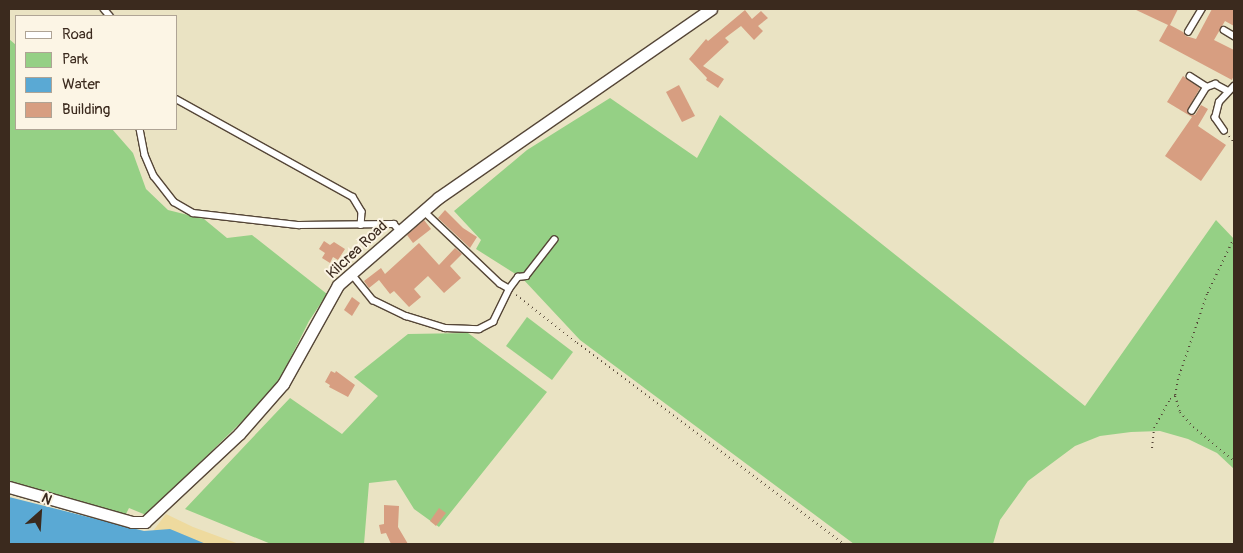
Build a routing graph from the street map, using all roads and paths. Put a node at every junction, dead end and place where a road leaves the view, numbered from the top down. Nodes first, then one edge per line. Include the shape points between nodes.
1 (711, 9) edge
2 (1202, 9) edge
3 (1224, 30) dead end
4 (1188, 32) dead end
5 (1234, 36) edge
6 (1190, 76) dead end
7 (1234, 86) edge
8 (1207, 87) junction
9 (1228, 91) junction
10 (178, 100) edge
11 (1192, 111) dead end
12 (140, 130) edge
13 (1224, 131) dead end
14 (423, 211) junction
15 (361, 225) junction
16 (400, 231) junction
17 (1234, 238) edge
18 (554, 240) dead end
19 (351, 273) junction
20 (509, 289) junction
21 (1175, 396) junction
22 (1152, 448) dead end
23 (1234, 461) edge
24 (9, 487) edge
25 (844, 544) edge

1 - 14 street, Kilcrea Road
2 - 4 lane
3 - 5 lane
6 - 8 lane
7 - 9 lane
8 - 9 lane via 1215,84
8 - 11 lane
9 - 13 lane via 1219,102 1215,118
10 - 15 lane via 354,197 362,212
12 - 15 lane via 154,176 174,202 194,213 299,225
14 - 16 street, Kilcrea Road
14 - 20 lane
15 - 16 lane via 394,224
16 - 19 street, Kilcrea Road
17 - 21 path via 1208,294
18 - 20 lane via 526,276 518,277
19 - 20 lane via 374,300 406,316 445,328 479,329 493,322
19 - 24 street, Kilcrea Road via 338,285 283,384 239,434 145,522 132,522
20 - 25 path
21 - 22 path via 1170,399 1154,428
21 - 23 path via 1180,412 1193,427

